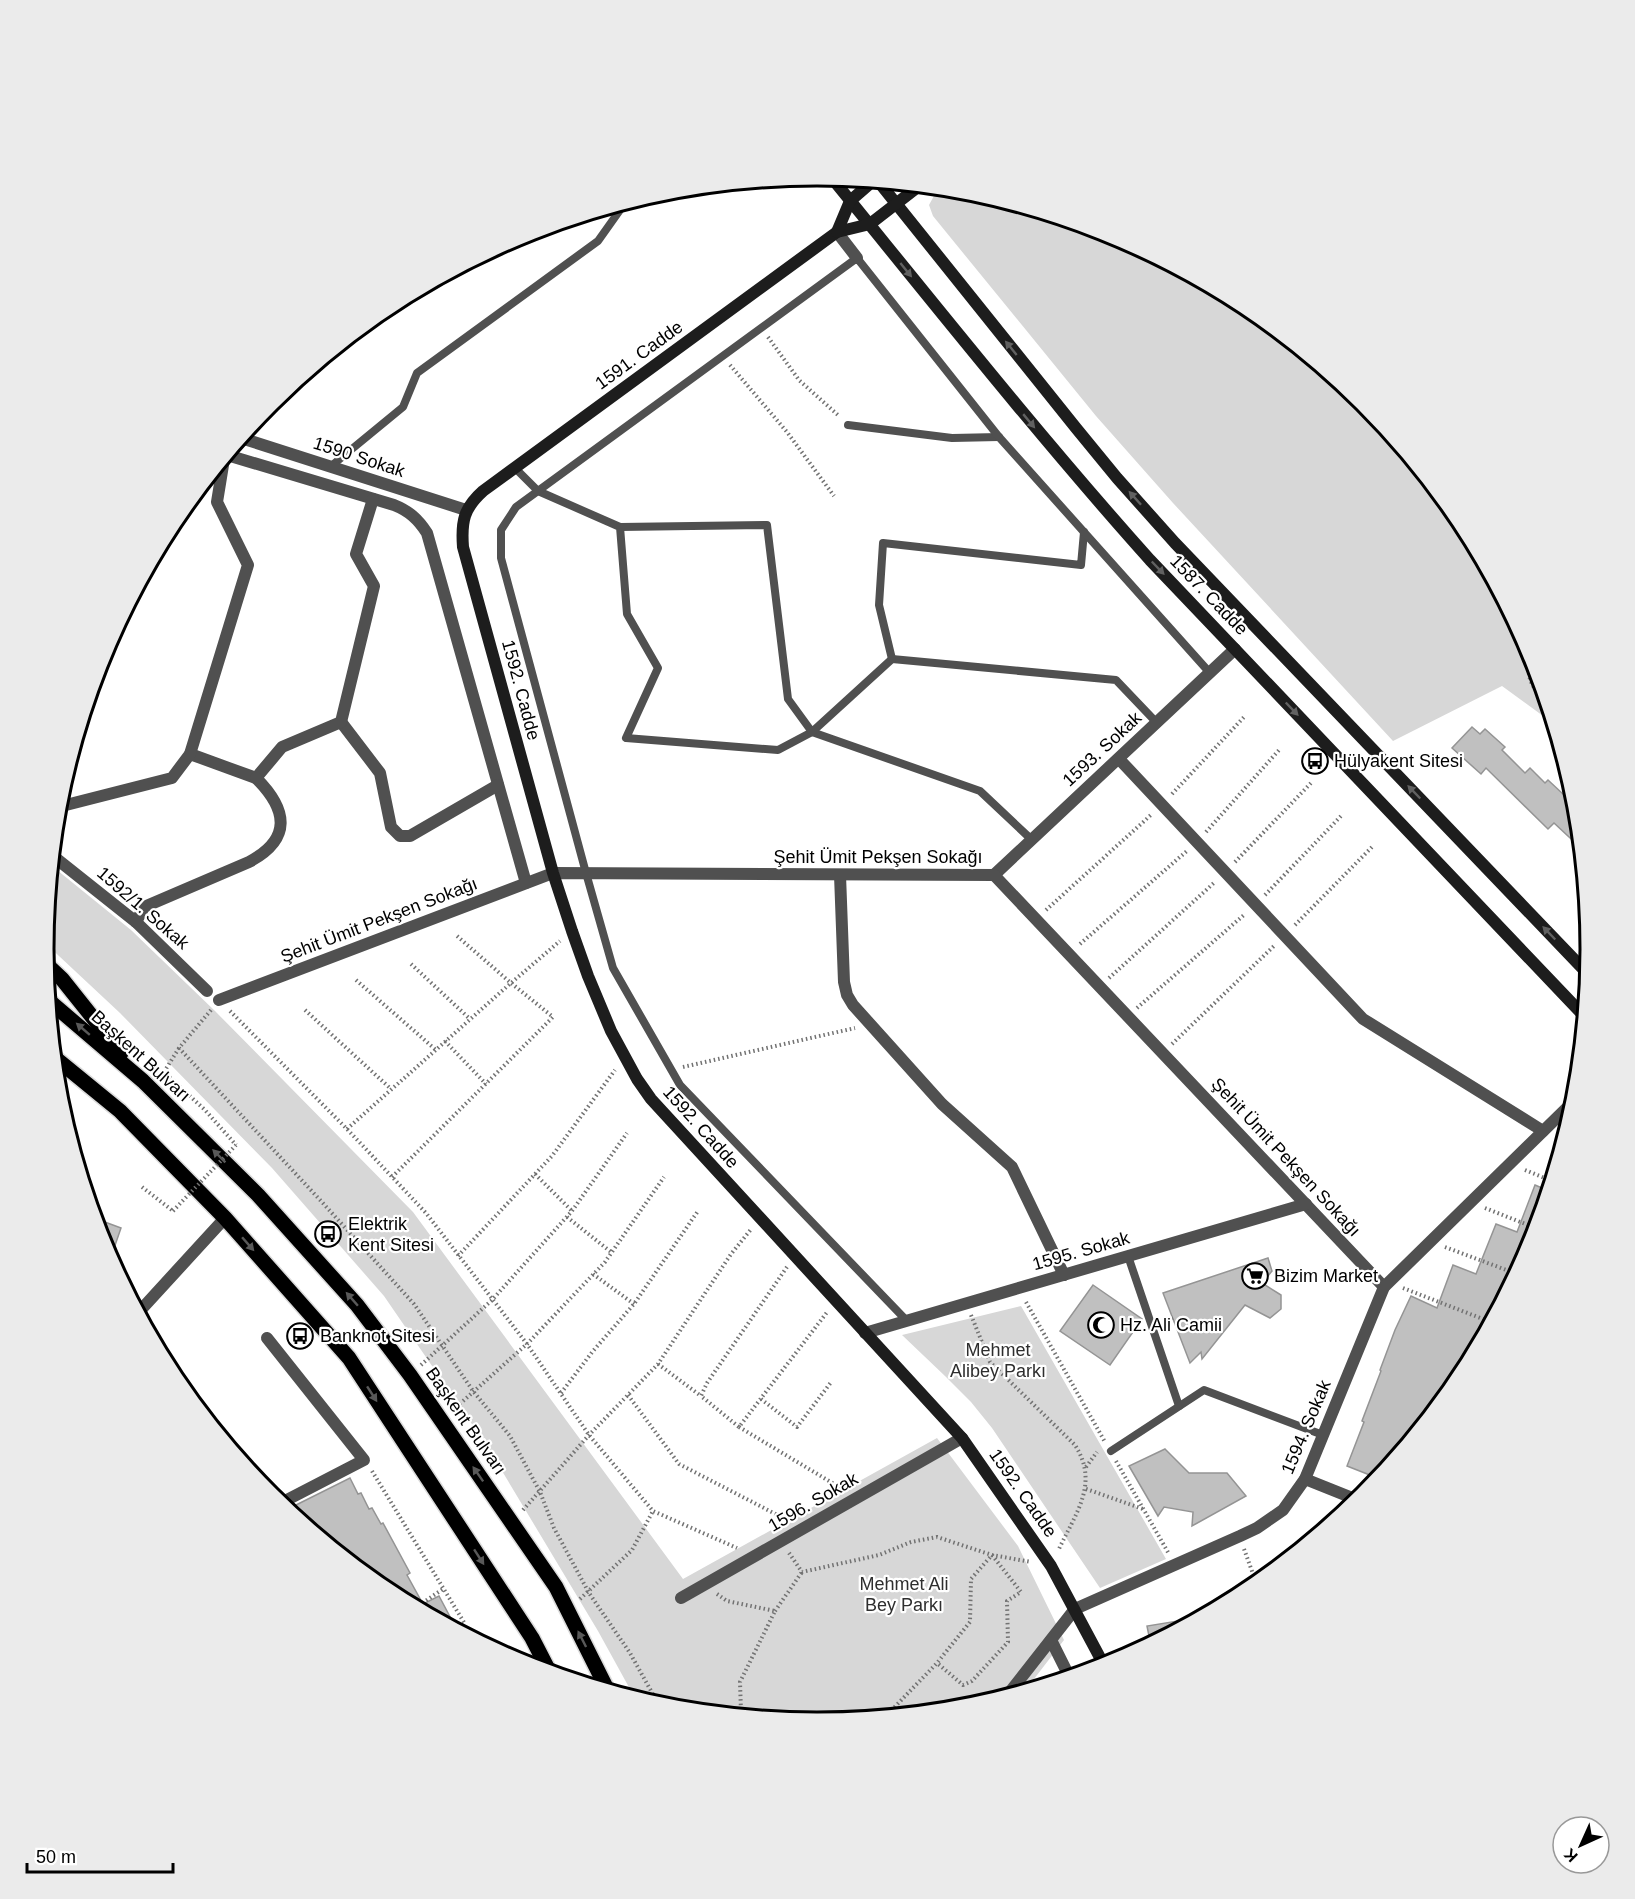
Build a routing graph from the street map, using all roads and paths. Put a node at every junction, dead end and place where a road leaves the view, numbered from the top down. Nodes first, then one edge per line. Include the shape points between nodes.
1 (839, 187) edge
2 (865, 188) edge
3 (884, 190) edge
4 (911, 192) edge
5 (850, 201) junction
6 (896, 204) junction
7 (618, 213) edge
8 (870, 224) junction
9 (837, 232) junction
10 (857, 258) junction
11 (761, 328) junction
12 (723, 356) junction
13 (848, 425) joint
14 (999, 437) junction
15 (248, 440) edge
16 (234, 457) edge
17 (330, 467) junction
18 (515, 468) junction
19 (222, 473) edge
20 (538, 491) junction
21 (834, 496) dead end
22 (373, 498) junction
23 (466, 510) junction
24 (620, 527) junction
25 (1084, 532) junction
26 (1235, 649) junction
27 (892, 659) junction
28 (1528, 672) edge
29 (1210, 673) junction
30 (1534, 688) edge
31 (1245, 716) dead end
32 (341, 722) junction
33 (1157, 723) junction
34 (812, 732) junction
35 (1279, 750) dead end
36 (190, 754) junction
37 (1119, 759) junction
38 (256, 778) junction
39 (1311, 783) dead end
40 (498, 785) junction
41 (68, 804) edge
42 (1162, 805) junction
43 (1342, 815) dead end
44 (1032, 840) junction
45 (1197, 842) junction
46 (1372, 847) dead end
47 (60, 861) edge
48 (553, 873) junction
49 (586, 873) junction
50 (1226, 873) junction
51 (840, 875) junction
52 (994, 875) junction
53 (526, 883) junction
54 (1256, 905) junction
55 (1036, 919) junction
56 (136, 922) junction
57 (572, 931) junction
58 (1285, 935) junction
59 (458, 936) dead end
60 (1069, 954) junction
61 (411, 964) dead end
62 (1580, 966) edge
63 (55, 972) edge
64 (356, 980) dead end
65 (511, 983) junction
66 (1100, 987) junction
67 (207, 991) dead end
68 (219, 1000) junction
69 (57, 1008) edge
70 (305, 1010) dead end
71 (1578, 1010) edge
72 (1128, 1016) junction
73 (470, 1019) junction
74 (870, 1025) junction
75 (445, 1041) junction
76 (179, 1048) junction
77 (436, 1050) junction
78 (1162, 1052) junction
79 (624, 1057) junction
80 (64, 1065) edge
81 (671, 1070) junction
82 (65, 1076) edge
83 (143, 1081) junction
84 (486, 1084) junction
85 (391, 1089) junction
86 (120, 1111) junction
87 (1563, 1112) edge
88 (347, 1129) junction
89 (1543, 1131) junction
90 (627, 1133) dead end
91 (1509, 1164) junction
92 (535, 1174) junction
93 (393, 1177) junction
94 (664, 1177) dead end
95 (1545, 1178) edge
96 (142, 1187) dead end
97 (1470, 1203) junction
98 (1306, 1204) junction
99 (572, 1211) junction
100 (698, 1211) dead end
101 (566, 1217) junction
102 (759, 1217) junction
103 (225, 1218) junction
104 (1529, 1226) edge
105 (1430, 1241) junction
106 (611, 1252) junction
107 (458, 1256) junction
108 (795, 1256) junction
109 (1128, 1256) junction
110 (1509, 1272) edge
111 (593, 1274) junction
112 (1064, 1275) junction
113 (1386, 1285) junction
114 (1018, 1288) junction
115 (492, 1300) junction
116 (836, 1301) junction
117 (967, 1303) junction
118 (634, 1304) junction
119 (143, 1307) edge
120 (1485, 1319) edge
121 (908, 1321) junction
122 (865, 1333) junction
123 (267, 1338) dead end
124 (527, 1344) junction
125 (442, 1345) junction
126 (658, 1364) junction
127 (410, 1375) junction
128 (832, 1381) dead end
129 (473, 1391) junction
130 (561, 1393) junction
131 (628, 1395) junction
132 (701, 1396) junction
133 (760, 1399) junction
134 (1179, 1406) junction
135 (441, 1421) junction
136 (739, 1426) junction
137 (589, 1435) junction
138 (1323, 1435) junction
139 (962, 1438) junction
140 (1105, 1442) junction
141 (1111, 1451) junction
142 (364, 1461) junction
143 (1086, 1467) junction
144 (1305, 1479) junction
145 (1086, 1489) junction
146 (540, 1491) junction
147 (1349, 1497) edge
148 (857, 1498) junction
149 (288, 1499) edge
150 (1144, 1509) junction
151 (653, 1511) junction
152 (512, 1523) junction
153 (803, 1528) junction
154 (1240, 1536) junction
155 (781, 1541) junction
156 (754, 1556) junction
157 (992, 1556) junction
158 (1175, 1565) junction
159 (1051, 1566) junction
160 (802, 1572) junction
161 (1254, 1576) edge
162 (705, 1584) junction
163 (443, 1589) junction
164 (589, 1593) junction
165 (681, 1598) dead end
166 (423, 1603) edge
167 (568, 1609) junction
168 (1075, 1609) junction
169 (775, 1611) junction
170 (463, 1625) edge
171 (1051, 1640) junction
172 (1101, 1658) edge
173 (544, 1662) edge
174 (937, 1663) junction
175 (1066, 1671) edge
176 (604, 1682) edge
177 (1014, 1687) edge
178 (653, 1694) edge
179 (741, 1708) edge
180 (893, 1708) edge

1 - 5 main road, 1587. Cadde
2 - 5 main road
3 - 6 main road, 1587. Cadde
4 - 6 main road
5 - 8 main road, 1587. Cadde
5 - 9 main road
6 - 8 main road
62 -> 6 main road, 1587. Cadde via 1175,543 1124,486
7 - 17 lane via 598,241 417,373 403,407
8 - 9 main road
8 -> 26 main road, 1587. Cadde via 1087,490
9 - 10 street
9 - 18 main road, 1591. Cadde
10 - 11 lane
10 - 14 lane
11 - 12 lane
11 - 13 path via 800,380
12 - 20 lane
12 - 21 path
13 - 14 lane via 952,438
14 - 25 lane
15 - 17 street, 1590 Sokak
16 - 22 street
17 - 23 street, 1590 Sokak
18 - 20 lane
18 - 23 main road, 1591. Cadde via 483,491
19 - 36 street via 217,502 248,565
20 - 24 lane
20 - 49 lane via 516,507 501,530 501,558
22 - 32 street via 356,554 375,586
22 - 40 street via 413,515 427,533
23 - 48 main road, 1592. Cadde via 463,547
24 - 34 lane via 767,525 788,699
24 - 34 lane via 627,614 658,668 626,738 778,750
25 - 27 lane via 1081,565 883,543 879,605
25 - 29 lane
26 - 29 street, 1593. Sokak
26 -> 71 main road, 1587. Cadde
27 - 33 lane via 1116,680
27 - 34 lane
28 - 30 path
29 - 33 street, 1593. Sokak
31 - 42 path
32 - 38 street via 282,747
32 - 40 street via 380,773 391,827 400,836 410,837
33 - 37 street, 1593. Sokak
34 - 44 lane via 980,791
35 - 45 path
36 - 38 street
36 - 41 street via 172,778
37 - 42 street
37 - 44 street, 1593. Sokak
38 - 56 street via 278,805 281,819 278,835 270,847 249,862 144,907
39 - 50 path
40 - 53 street
42 - 45 street
42 - 55 path
43 - 54 path
44 - 52 street, 1593. Sokak
45 - 50 street
45 - 60 path
46 - 58 path
47 - 56 street, 1592/1. Sokak
48 - 49 street, Şehit Ümit Pekşen Sokağı
48 - 53 street, Şehit Ümit Pekşen Sokağı
48 - 57 main road, 1592. Cadde
49 - 51 street, Şehit Ümit Pekşen Sokağı
49 - 81 lane via 613,968
50 - 54 street
50 - 66 path
51 - 52 street, Şehit Ümit Pekşen Sokağı
51 - 74 street via 844,982 853,1005
52 - 55 street, Şehit Ümit Pekşen Sokağı
53 - 68 street, Şehit Ümit Pekşen Sokağı
54 - 58 street
54 - 72 path
55 - 60 street, Şehit Ümit Pekşen Sokağı
56 - 67 street, 1592/1. Sokak
57 - 65 path
57 - 79 main road, 1592. Cadde via 599,1005
58 - 78 path
58 - 89 street via 1363,1019
59 - 65 path
60 - 66 street, Şehit Ümit Pekşen Sokağı
61 - 73 path
63 - 83 main road
64 - 77 path
65 - 73 path
65 - 84 path via 553,1017
66 - 72 street, Şehit Ümit Pekşen Sokağı
68 - 76 path
68 - 88 path
83 -> 69 main road, Başkent Bulvarı
70 - 85 path
72 - 78 street, Şehit Ümit Pekşen Sokağı
73 - 75 path
74 - 81 path
74 - 112 street via 942,1104 1012,1167
75 - 77 path
75 - 84 path
76 - 96 path, bridge via 164,1072 236,1145 173,1211
76 - 125 path via 414,1304
77 - 85 path
78 - 98 street, Şehit Ümit Pekşen Sokağı
79 - 92 path
79 - 102 main road, 1592. Cadde via 651,1099
80 - 86 main road
81 - 121 lane via 680,1085
82 - 86 main road
127 -> 83 main road, Başkent Bulvarı via 357,1305 266,1203
84 - 93 path
85 - 88 path
86 - 103 main road
87 - 89 street, 1594. Sokak
88 - 93 path
89 - 91 street, 1594. Sokak
90 - 99 path
91 - 95 path
91 - 97 street, 1594. Sokak
92 - 99 path
92 - 107 path
93 - 107 path
94 - 106 path
97 - 104 path
97 - 105 street, 1594. Sokak
98 - 109 street, 1595. Sokak
98 - 113 street, Şehit Ümit Pekşen Sokağı
99 - 101 path
100 - 118 path
101 - 106 path
101 - 115 path
102 - 108 main road, 1592. Cadde
102 - 126 path
103 - 119 street
103 -> 173 main road via 349,1358
105 - 110 path
105 - 113 street, 1594. Sokak
106 - 111 path
107 - 115 path
108 - 116 main road, 1592. Cadde
108 - 132 path
109 - 112 street, 1595. Sokak
109 - 134 lane
111 - 118 path
111 - 124 path
112 - 114 street, 1595. Sokak
113 - 120 path
113 - 138 street, 1594. Sokak
114 - 117 street, 1595. Sokak
114 - 140 path
115 - 124 path
115 - 125 path
116 - 122 main road, 1592. Cadde
116 - 133 path
117 - 121 street, 1595. Sokak
117 - 143 path via 990,1362 1075,1445
118 - 130 path
121 - 122 street, 1595. Sokak
122 - 139 main road, 1592. Cadde
123 - 142 street
124 - 129 path
124 - 130 path
125 - 127 path
125 - 129 path
126 - 131 path
126 - 132 path
127 - 135 main road, Başkent Bulvarı
128 - 133 path via 797,1427
129 - 135 path
129 - 146 path via 510,1436
130 - 137 path
131 - 137 path
131 - 153 path via 680,1464
132 - 136 path
133 - 136 path
134 - 138 lane via 1204,1390
134 - 141 lane
152 -> 135 main road, Başkent Bulvarı
136 - 148 path
137 - 146 path
137 - 151 path
138 - 144 street, 1594. Sokak
139 - 148 street, 1596. Sokak
139 - 159 main road, 1592. Cadde
140 - 141 path
140 - 143 path
141 - 150 path
142 - 149 street
142 - 163 path
143 - 145 path
144 - 147 street
144 - 154 street, 1594. Sokak via 1283,1510
145 - 150 path
145 - 159 path
146 - 152 path
146 - 164 path via 554,1528
148 - 153 street, 1596. Sokak
150 - 158 path
151 - 156 path
151 - 164 path via 632,1550
152 - 167 main road, Başkent Bulvarı
153 - 155 street, 1596. Sokak
154 - 158 street, 1594. Sokak
154 - 161 path
155 - 156 street, 1596. Sokak
155 - 160 path
156 - 162 street, 1596. Sokak
157 - 159 path
157 - 160 path via 937,1537
157 - 174 path via 971,1579 970,1622
157 - 174 path via 1021,1592 1007,1601 1008,1642 972,1681 963,1684
158 - 168 street, 1594. Sokak
159 - 168 main road, 1592. Cadde
160 - 169 path
162 - 165 street, 1596. Sokak
162 - 169 path via 727,1601
163 - 166 path
163 - 170 path
164 - 167 path
164 - 178 path
176 -> 167 main road, Başkent Bulvarı
168 - 171 street, 1594. Sokak
168 - 172 main road, 1592. Cadde
169 - 179 path via 740,1682
171 - 175 street
171 - 177 street, 1594. Sokak
174 - 180 path

